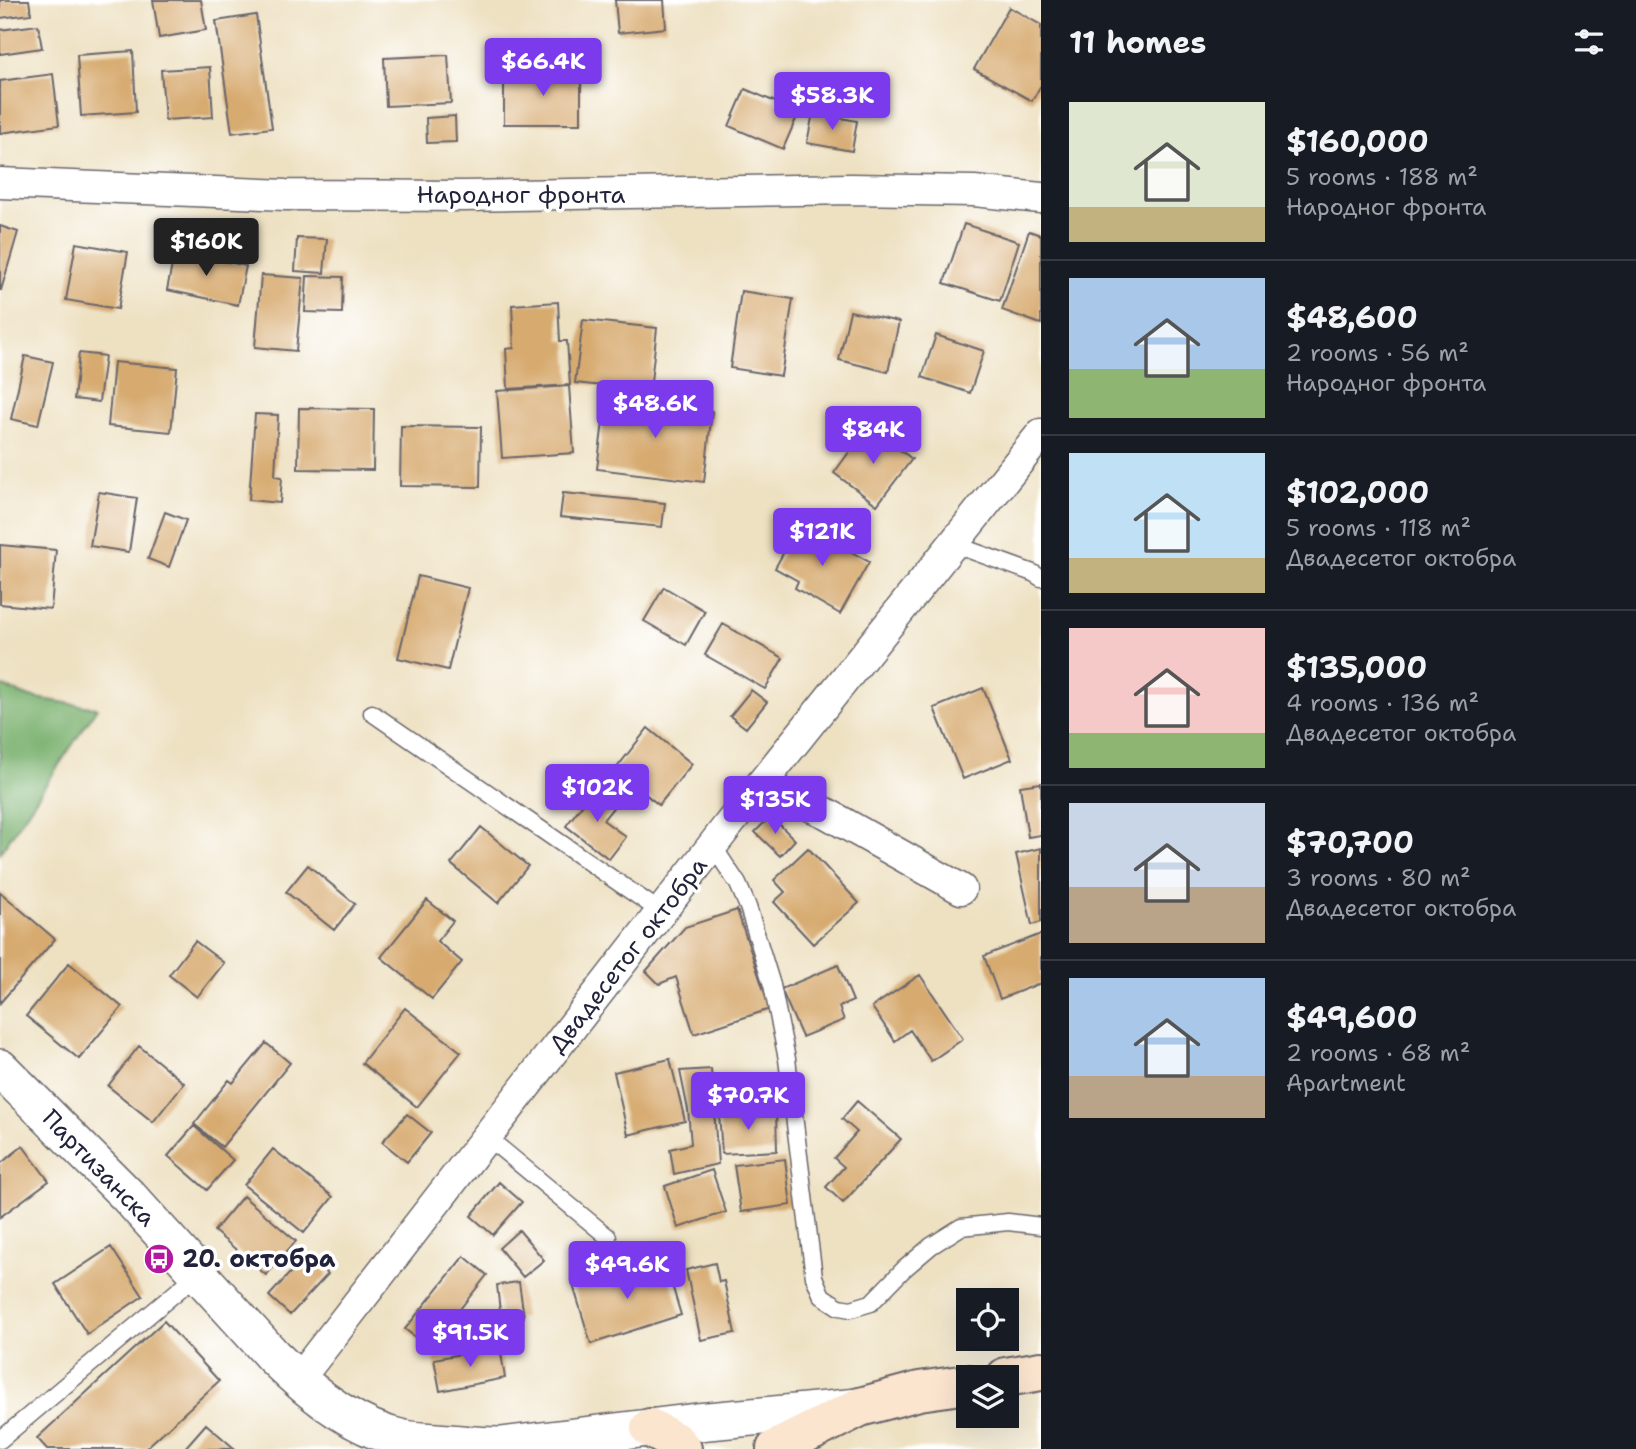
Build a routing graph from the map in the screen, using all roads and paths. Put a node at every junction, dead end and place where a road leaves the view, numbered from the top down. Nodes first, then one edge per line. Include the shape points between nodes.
1 (0, 183) edge
2 (1041, 198) edge
3 (1041, 435) edge
4 (953, 544) junction
5 (1041, 578) edge
6 (372, 712) dead end
7 (761, 784) junction
8 (713, 846) junction
9 (961, 889) dead end
10 (661, 912) junction
11 (0, 1068) edge
12 (487, 1137) junction
13 (1041, 1226) edge
14 (608, 1237) dead end
15 (198, 1273) junction
16 (1041, 1371) edge
17 (1019, 1375) edge
18 (298, 1380) junction
19 (956, 1386) edge
20 (860, 1407) junction
21 (675, 1438) edge
22 (0, 1440) edge
23 (391, 1443) edge
24 (776, 1449) edge

1 - 2 street, Народног фронта via 286,195 851,189 974,191
3 - 4 street, Двадесетог октобра
4 - 5 lane
4 - 7 street, Двадесетог октобра
6 - 10 lane
7 - 8 street, Двадесетог октобра
7 - 9 street via 826,813
8 - 10 street, Двадесетог октобра
8 - 13 lane via 748,907 772,985 787,1059 814,1277 821,1296 851,1309 872,1303 904,1269 961,1227 1009,1222
10 - 12 street, Двадесетог октобра
11 - 15 street, Партизанска via 130,1197
12 - 14 lane
12 - 18 street, Двадесетог октобра
15 - 18 street, Партизанска
15 - 22 lane
16 - 17 main road
18 - 23 street, Партизанска
19 - 20 main road
20 - 21 street, Партизанска
20 - 24 main road
21 - 23 street, Партизанска via 501,1446

